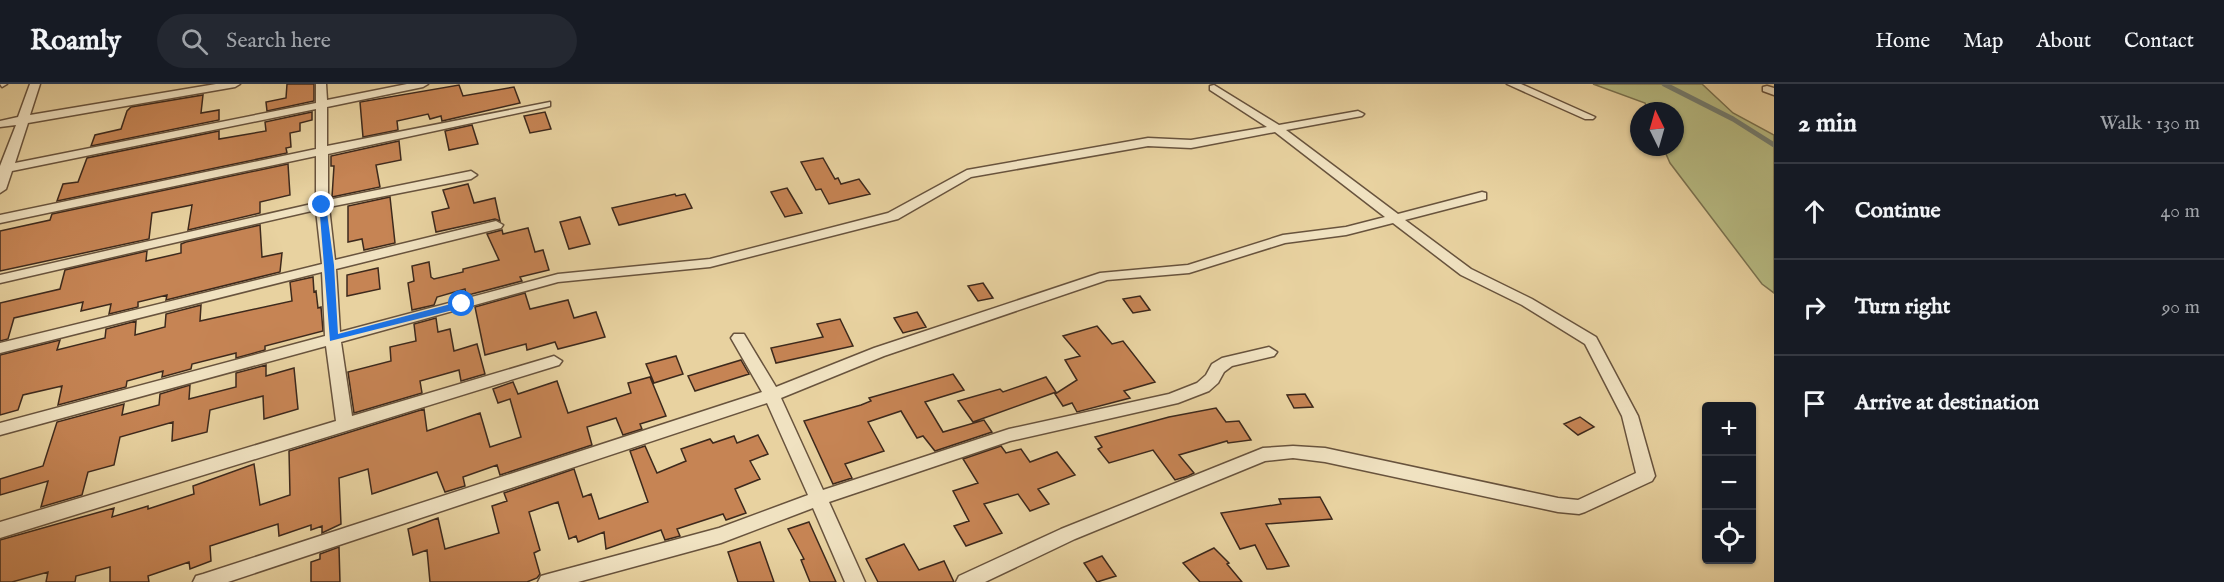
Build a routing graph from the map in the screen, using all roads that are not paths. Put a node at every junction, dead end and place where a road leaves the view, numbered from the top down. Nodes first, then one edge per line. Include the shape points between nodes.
1 (35, 84) edge
2 (235, 84) edge
3 (321, 84) edge
4 (423, 84) edge
5 (1512, 84) edge
6 (1214, 88) dead end
7 (323, 104) junction
8 (546, 104) dead end
9 (1358, 114) dead end
10 (1589, 117) dead end
11 (22, 120) junction
12 (0, 124) edge
13 (1276, 128) junction
14 (321, 150) junction
15 (4, 169) edge
16 (471, 175) dead end
17 (0, 189) edge
18 (1482, 196) dead end
19 (322, 205) junction
20 (1397, 217) junction
21 (0, 219) edge
22 (496, 225) dead end
23 (329, 265) junction
24 (0, 279) edge
25 (333, 338) junction
26 (739, 338) dead end
27 (0, 348) edge
28 (1269, 352) dead end
29 (554, 361) dead end
30 (771, 395) junction
31 (345, 424) junction
32 (0, 429) edge
33 (817, 499) junction
34 (0, 530) edge
35 (203, 582) edge
36 (548, 582) edge
37 (855, 582) edge
38 (966, 582) edge

1 - 11 street
2 - 11 street
3 - 7 street
4 - 7 street
5 - 10 street
6 - 13 street
7 - 14 street
7 - 15 street
8 - 14 street
9 - 13 street
11 - 12 street
11 - 15 street
13 - 20 street
13 - 25 street via 1191,144 1148,142 967,174 893,216 710,263 558,278
14 - 19 street
14 - 21 street
15 - 17 street
16 - 19 street
18 - 20 street
19 - 23 street
19 - 24 street
20 - 30 street via 1346,231 1283,239 1189,269 1105,276 879,352
20 - 38 street via 1466,272 1527,302 1591,341 1630,416 1646,477 1580,507 1325,455 1263,455 1068,534
22 - 23 street
23 - 25 street
23 - 27 street
25 - 31 street
25 - 32 street
26 - 30 street
28 - 33 street via 1227,362 1203,387 1172,399 1009,435
29 - 31 street
30 - 33 street
30 - 35 street
31 - 34 street
33 - 36 street via 721,535
33 - 37 street

